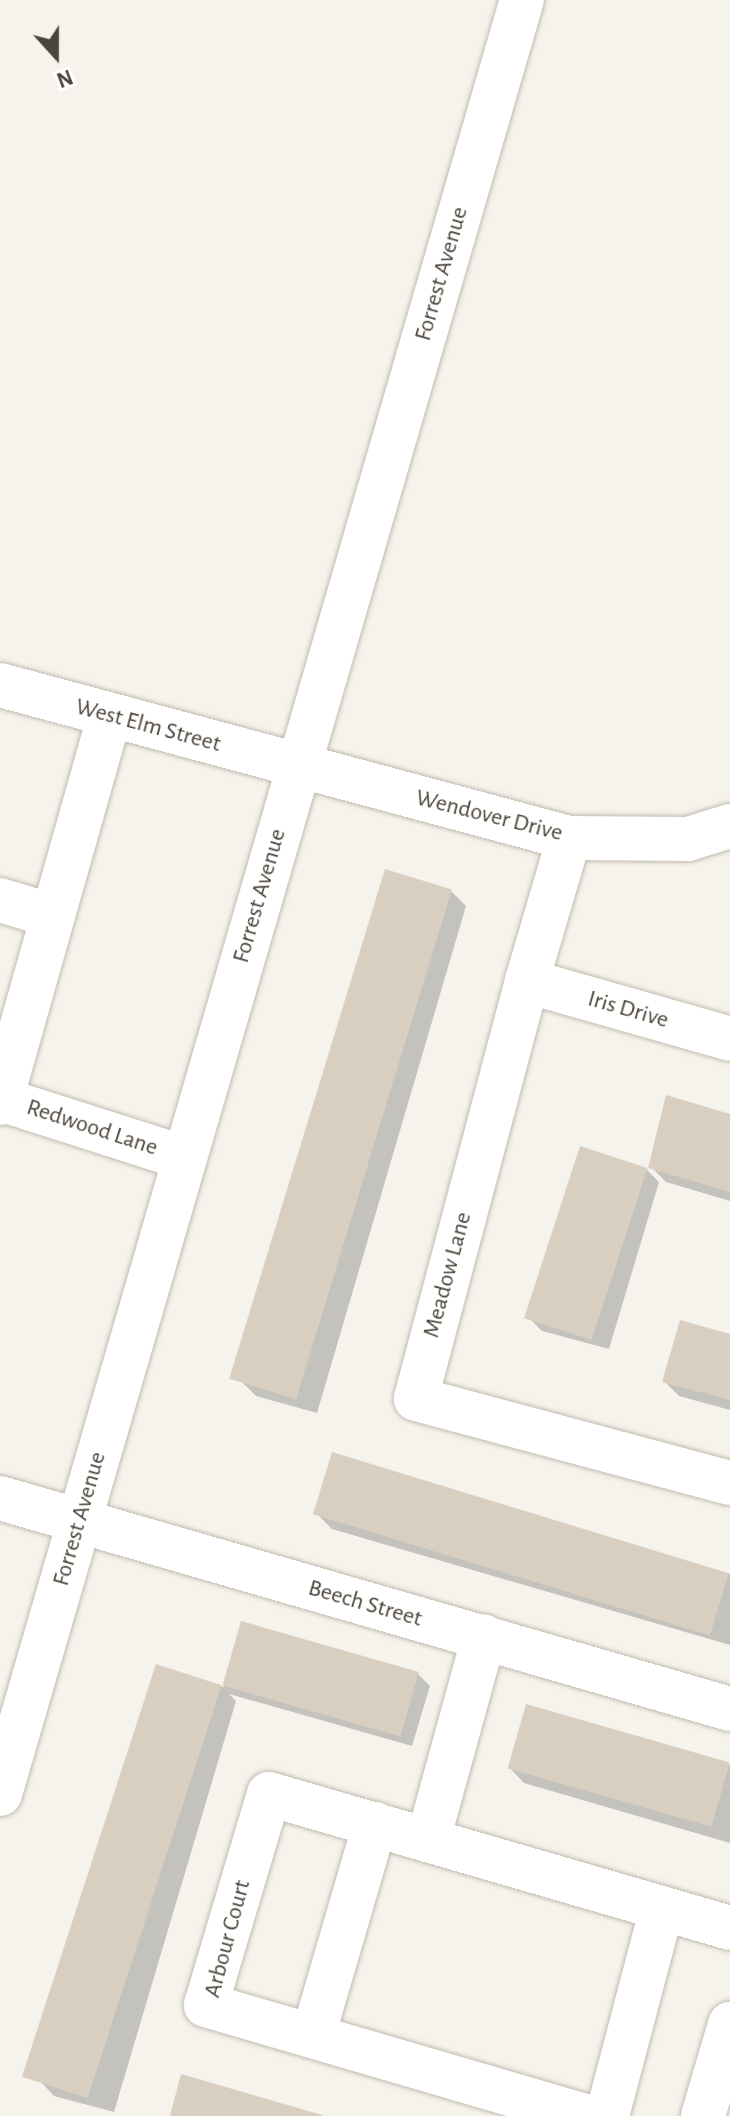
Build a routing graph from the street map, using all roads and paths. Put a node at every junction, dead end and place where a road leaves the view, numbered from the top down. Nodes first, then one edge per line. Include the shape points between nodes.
1 (522, 0) edge
2 (0, 685) edge
3 (110, 715) junction
4 (297, 766) junction
5 (730, 826) edge
6 (569, 838) junction
7 (0, 900) edge
8 (53, 916) junction
9 (527, 981) junction
10 (730, 1039) edge
11 (0, 1100) edge
12 (185, 1158) junction
13 (730, 1483) edge
14 (0, 1498) edge
15 (79, 1522) junction
16 (484, 1637) junction
17 (730, 1709) edge
18 (0, 1794) edge
19 (375, 1824) junction
20 (428, 1840) junction
21 (662, 1908) junction
22 (730, 1928) edge
23 (730, 2024) edge
24 (313, 2036) junction
25 (585, 2116) edge
26 (607, 2116) edge
27 (703, 2116) edge

1 - 4 street, Forrest Avenue
2 - 3 street, West Elm Street
3 - 4 street, West Elm Street
3 - 8 street
4 - 6 street, Wendover Drive
4 - 12 street, Forrest Avenue
5 - 6 street, Wendover Drive via 688,839
6 - 9 street, Meadow Lane
7 - 8 street
8 - 11 street
9 - 10 street, Iris Drive
9 - 13 street, Meadow Lane via 416,1399
11 - 12 street, Redwood Lane
12 - 15 street, Forrest Avenue
14 - 15 street, Beech Street
15 - 16 street, Beech Street
15 - 18 street, Forrest Avenue
16 - 17 street, Beech Street
16 - 20 street
19 - 20 street, Arbour Court
19 - 24 street
19 - 24 street, Arbour Court via 269,1794 206,2005
20 - 21 street, Arbour Court
21 - 22 street, Arbour Court
21 - 26 street
23 - 27 street
24 - 25 street, Arbour Court

